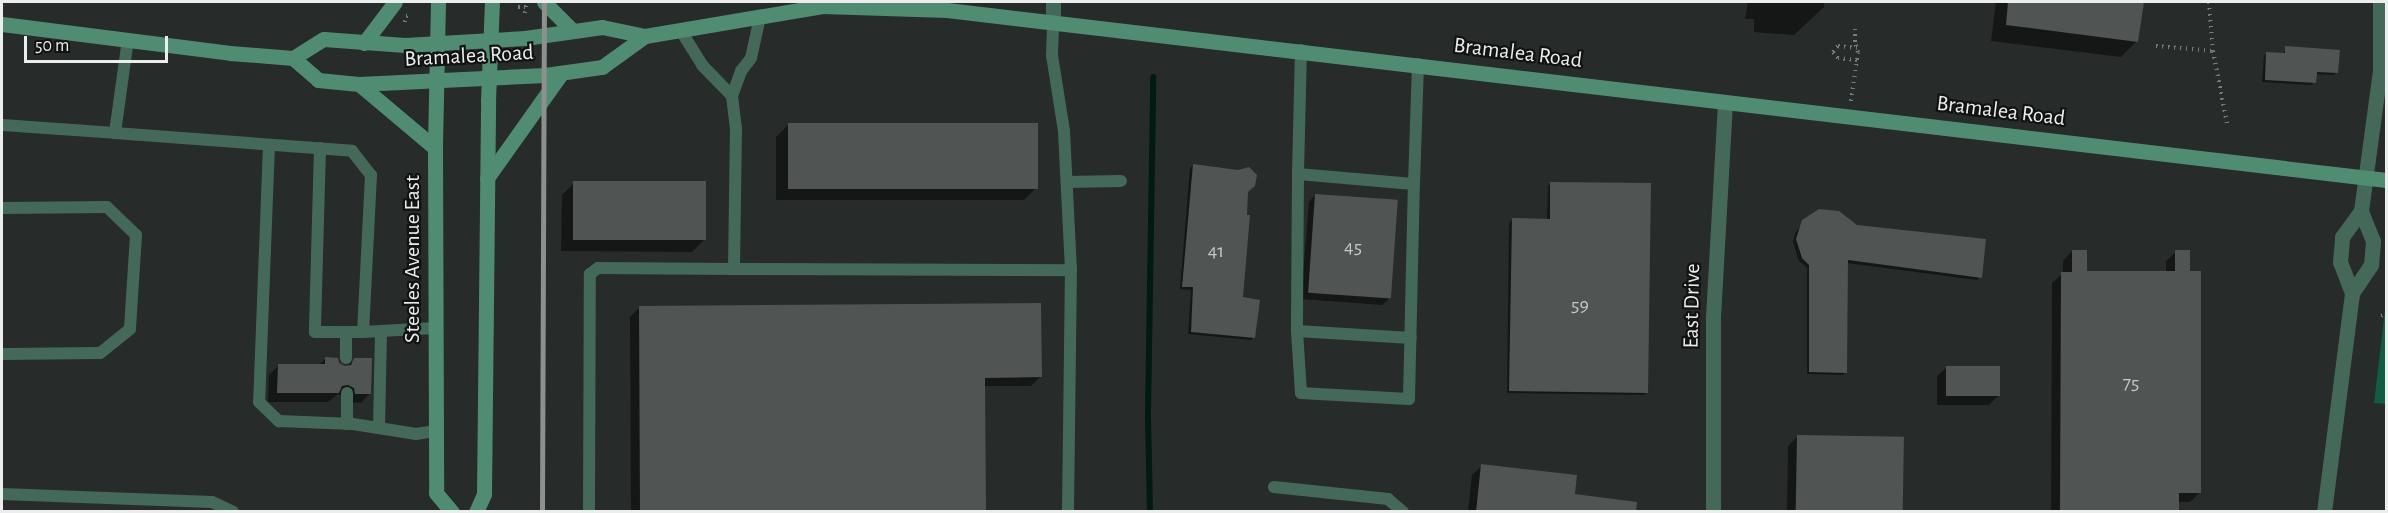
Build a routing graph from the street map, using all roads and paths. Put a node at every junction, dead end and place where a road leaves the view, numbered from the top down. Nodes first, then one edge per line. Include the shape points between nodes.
1 (395, 2) edge
2 (438, 2) edge
3 (492, 2) edge
4 (544, 2) edge
5 (1053, 2) edge
6 (2210, 2) edge
7 (2380, 2) edge
8 (526, 5) edge
9 (518, 7) dead end
10 (525, 13) dead end
11 (412, 15) dead end
12 (760, 17) junction
13 (1053, 20) junction
14 (405, 22) dead end
15 (2, 24) edge
16 (1855, 30) dead end
17 (573, 31) junction
18 (681, 31) junction
19 (645, 36) junction
20 (129, 39) junction
21 (490, 40) junction
22 (364, 43) junction
23 (438, 43) junction
24 (2156, 46) dead end
25 (1857, 48) junction
26 (1301, 50) junction
27 (2213, 51) junction
28 (293, 58) junction
29 (1857, 60) junction
30 (1418, 64) junction
31 (561, 74) junction
32 (489, 78) junction
33 (437, 80) junction
34 (359, 84) junction
35 (732, 96) junction
36 (1725, 103) junction
37 (1848, 116) junction
38 (2227, 124) dead end
39 (2, 125) edge
40 (115, 133) junction
41 (268, 145) junction
42 (320, 148) junction
43 (435, 148) junction
44 (1298, 174) junction
45 (487, 178) junction
46 (2366, 178) junction
47 (2386, 180) edge
48 (1121, 181) dead end
49 (1067, 182) junction
50 (1414, 184) junction
51 (2, 208) edge
52 (2361, 210) junction
53 (734, 269) junction
54 (1071, 270) junction
55 (2352, 293) junction
56 (2386, 314) edge
57 (2381, 316) dead end
58 (435, 328) junction
59 (381, 331) junction
60 (346, 332) junction
61 (363, 332) junction
62 (1297, 332) junction
63 (1411, 338) junction
64 (2, 354) edge
65 (346, 358) dead end
66 (347, 393) dead end
67 (347, 424) junction
68 (379, 428) junction
69 (436, 431) junction
70 (1274, 487) dead end
71 (2, 494) edge
72 (233, 512) edge
73 (452, 512) edge
74 (476, 512) edge
75 (589, 512) edge
76 (1068, 512) edge
77 (1402, 512) edge
78 (1713, 512) edge
79 (2324, 512) edge

1 - 22 main road
2 - 23 main road, Steeles Avenue East
3 - 21 main road
4 - 17 main road
5 - 13 street
6 - 27 path
7 - 46 street via 2380,70
8 - 9 path
8 - 10 path
11 - 14 path via 405,16
12 - 13 main road, Bramalea Road via 838,5
12 - 18 main road, Bramalea Road
12 - 35 lane via 751,58 741,71
13 - 26 main road, Bramalea Road
13 - 49 lane via 1052,55 1064,131
15 - 20 main road
16 - 25 path
17 - 19 main road, Bramalea Road via 602,27
17 - 21 main road, Bramalea Road
18 - 19 main road, Bramalea Road
18 - 35 lane via 702,64
19 - 31 main road, Bramalea Road via 602,67
20 - 28 main road
20 - 40 lane
21 - 23 main road, Bramalea Road
21 - 32 main road
22 - 23 main road, Bramalea Road
22 - 28 main road, Bramalea Road via 324,39
23 - 33 main road, Steeles Avenue East
24 - 27 path
25 - 29 path
25 - 29 path via 1838,46 1833,52 1838,58
26 - 30 main road, Bramalea Road
26 - 44 lane
27 - 38 path
28 - 34 main road, Bramalea Road via 318,80
29 - 37 path
30 - 36 main road, Bramalea Road
30 - 50 lane
31 - 32 main road, Bramalea Road
31 - 45 main road
32 - 33 main road, Bramalea Road
32 - 45 main road
33 - 34 main road, Bramalea Road
33 - 43 main road, Steeles Avenue East
34 - 43 main road
35 - 53 lane via 736,129
36 - 37 main road, Bramalea Road
36 - 78 street, East Drive via 1713,317
37 - 46 main road, Bramalea Road
39 - 40 lane
40 - 41 lane
41 - 42 lane
41 - 67 lane via 259,402 279,421
42 - 60 lane via 315,332
42 - 61 lane via 352,151 371,175
43 - 58 main road, Steeles Avenue East
44 - 50 lane
44 - 62 lane
45 - 74 main road via 484,494
46 - 47 main road, Bramalea Road
46 - 52 street
48 - 49 lane
49 - 54 lane
50 - 63 lane
51 - 64 lane via 107,207 136,235 130,329 100,353
52 - 55 street via 2373,241 2371,265
52 - 55 street via 2342,237 2340,262
53 - 54 lane
53 - 75 lane via 598,268 590,274
54 - 76 lane
55 - 79 street
56 - 57 path
58 - 59 lane
58 - 69 main road, Steeles Avenue East
59 - 61 lane
59 - 68 lane
60 - 61 lane
60 - 65 lane
62 - 63 lane
62 - 63 lane via 1301,393 1398,399 1409,399
66 - 67 lane
67 - 68 lane
68 - 69 lane via 416,434
69 - 73 main road, Steeles Avenue East via 436,493
70 - 77 lane via 1388,500
71 - 72 lane via 212,502

